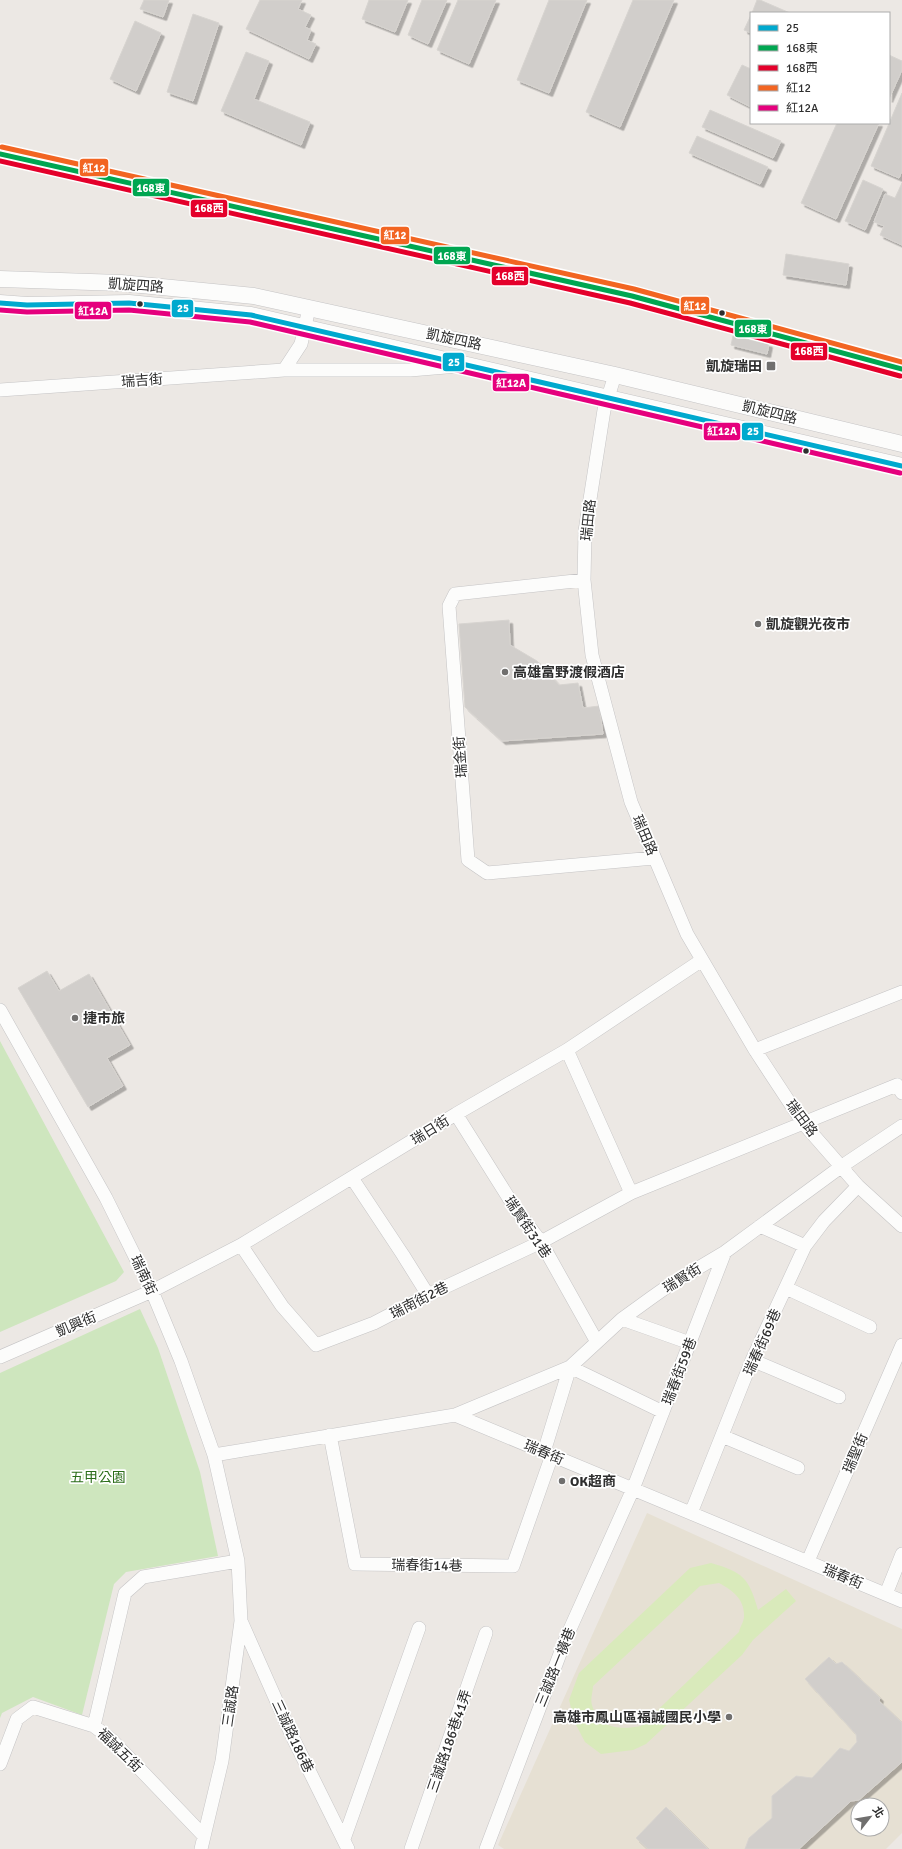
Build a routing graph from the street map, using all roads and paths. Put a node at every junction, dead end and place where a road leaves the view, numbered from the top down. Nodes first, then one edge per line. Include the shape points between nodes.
1 (0, 154) edge
2 (0, 279) edge
3 (0, 303) edge
4 (309, 308) junction
5 (305, 327) junction
6 (467, 365) junction
7 (902, 365) edge
8 (887, 366) junction
9 (902, 369) edge
10 (284, 370) junction
11 (615, 375) junction
12 (0, 390) edge
13 (607, 397) junction
14 (902, 444) edge
15 (902, 466) edge
16 (584, 580) junction
17 (654, 858) junction
18 (702, 960) junction
19 (902, 992) edge
20 (0, 1010) edge
21 (567, 1050) junction
22 (756, 1050) junction
23 (902, 1093) edge
24 (456, 1114) junction
25 (804, 1123) junction
26 (902, 1126) edge
27 (842, 1166) junction
28 (352, 1178) junction
29 (858, 1186) junction
30 (631, 1193) junction
31 (760, 1226) junction
32 (902, 1226) edge
33 (541, 1242) junction
34 (241, 1245) junction
35 (805, 1246) junction
36 (725, 1252) junction
37 (786, 1288) junction
38 (152, 1291) junction
39 (428, 1295) junction
40 (622, 1319) junction
41 (870, 1328) dead end
42 (597, 1342) junction
43 (690, 1343) junction
44 (902, 1345) edge
45 (0, 1357) edge
46 (752, 1360) junction
47 (570, 1367) junction
48 (838, 1397) dead end
49 (663, 1412) junction
50 (456, 1415) junction
51 (330, 1434) junction
52 (722, 1436) junction
53 (548, 1453) junction
54 (214, 1455) junction
55 (798, 1468) dead end
56 (633, 1489) junction
57 (691, 1513) junction
58 (902, 1554) edge
59 (238, 1561) junction
60 (808, 1561) junction
61 (886, 1594) junction
62 (902, 1601) edge
63 (241, 1622) junction
64 (419, 1628) dead end
65 (486, 1633) dead end
66 (94, 1726) junction
67 (0, 1764) edge
68 (204, 1836) junction
69 (346, 1844) edge
70 (201, 1849) edge
71 (411, 1849) edge
72 (486, 1849) edge

1 - 8 street via 632,296
2 - 4 street, 凱旋四路 via 129,284 254,296
3 - 5 street, 凱旋四路 via 129,303 251,315
4 - 5 street
4 - 11 street, 凱旋四路
5 - 6 street, 凱旋四路
5 - 10 street via 301,344
6 - 10 street, 瑞吉街 via 410,370
6 - 13 street, 凱旋四路
7 - 8 street
8 - 9 street
10 - 12 street, 瑞吉街
11 - 13 street, 瑞田路
11 - 14 street, 凱旋四路
13 - 15 street, 凱旋四路
13 - 16 street, 瑞田路 via 585,531
16 - 17 street, 瑞田路 via 592,655 631,802
16 - 17 street, 瑞金街 via 455,594 449,606 468,860 486,873
17 - 18 street, 瑞田路 via 687,934
18 - 21 street, 瑞日街
18 - 22 street, 瑞田路
19 - 22 street
20 - 38 street, 瑞南街 via 106,1198
21 - 24 street, 瑞日街
21 - 30 street
22 - 25 street, 瑞田路
23 - 25 street, 瑞南街2巷 via 897,1085
24 - 28 street, 瑞日街
24 - 33 street, 瑞賢街31巷 via 515,1208
25 - 27 street, 瑞田路
25 - 30 street, 瑞南街2巷
26 - 27 street, 瑞賢街
27 - 29 street, 瑞田路
27 - 31 street, 瑞賢街
28 - 34 street, 瑞日街
28 - 39 street
29 - 32 street, 瑞田路
29 - 35 street, 瑞春街69巷 via 824,1221
30 - 33 street, 瑞南街2巷
31 - 35 street
31 - 36 street, 瑞賢街
33 - 39 street, 瑞南街2巷
33 - 42 street, 瑞賢街31巷
34 - 38 street, 瑞日街
34 - 39 street, 瑞南街2巷 via 282,1306 316,1345 374,1323
35 - 37 street, 瑞春街69巷
36 - 40 street, 瑞賢街 via 668,1286
36 - 43 street, 瑞春街59巷
37 - 41 street
37 - 46 street, 瑞春街69巷
38 - 45 street, 凱興街
38 - 54 street, 瑞南街 via 181,1361
40 - 42 street, 瑞賢街
40 - 43 street
42 - 47 street, 瑞賢街
43 - 49 street, 瑞春街59巷
44 - 60 street, 瑞聖街
46 - 48 street
46 - 52 street, 瑞春街69巷
47 - 49 street
47 - 50 street, 瑞賢街
47 - 53 street
49 - 56 street, 瑞春街59巷
50 - 51 street
50 - 53 street, 瑞春街
51 - 53 street, 瑞春街14巷 via 355,1564 513,1566
51 - 54 street
52 - 55 street
52 - 57 street, 瑞春街69巷
53 - 56 street, 瑞春街
54 - 59 street, 瑞南街
56 - 57 street, 瑞春街
56 - 72 street, 三誠路一橫巷 via 566,1638
57 - 60 street, 瑞春街
58 - 61 street
59 - 63 street, 三誠路
59 - 66 street via 143,1576 125,1594
60 - 61 street, 瑞春街
61 - 62 street, 瑞春街
63 - 68 street, 三誠路 via 222,1761
63 - 69 street, 三誠路186巷 via 292,1736
64 - 69 street
65 - 71 street, 三誠路186巷41弄
66 - 67 street, 福誠五街 via 33,1707 17,1719
66 - 68 street, 福誠五街 via 112,1740
68 - 70 street, 三誠路

